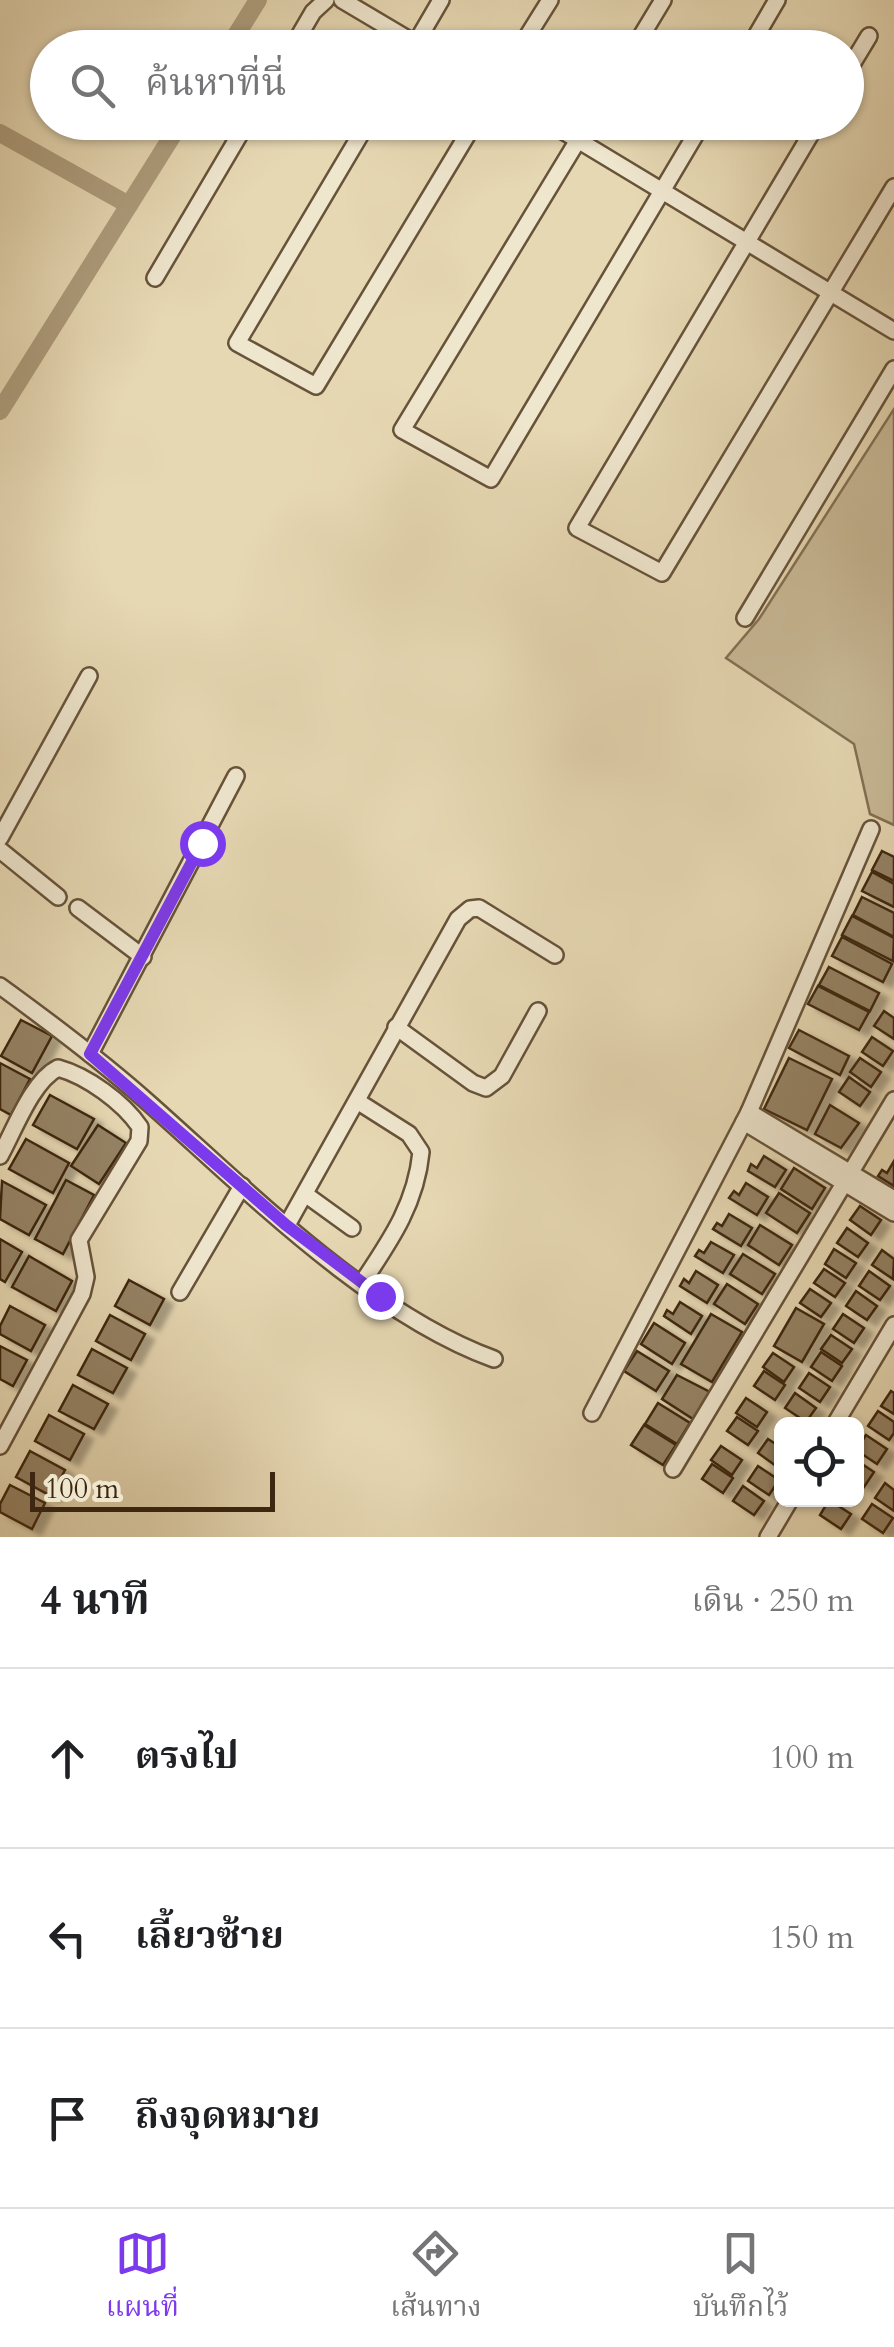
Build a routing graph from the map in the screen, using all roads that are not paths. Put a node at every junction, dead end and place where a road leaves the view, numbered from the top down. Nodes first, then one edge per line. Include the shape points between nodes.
1 (326, 0) edge
2 (342, 0) edge
3 (441, 0) edge
4 (550, 0) edge
5 (663, 0) edge
6 (778, 0) edge
7 (302, 30) edge
8 (391, 30) edge
9 (425, 30) edge
10 (531, 30) edge
11 (645, 30) edge
12 (760, 30) edge
13 (869, 36) dead end
14 (864, 44) edge
15 (236, 140) edge
16 (357, 140) edge
17 (464, 140) edge
18 (693, 140) edge
19 (807, 140) edge
20 (578, 141) joint
21 (894, 186) edge
22 (662, 190) junction
23 (748, 241) junction
24 (155, 278) dead end
25 (830, 292) junction
26 (894, 331) edge
27 (894, 370) edge
28 (745, 618) dead end
29 (89, 676) dead end
30 (236, 776) dead end
31 (872, 828) dead end
32 (0, 838) edge
33 (0, 850) edge
34 (58, 897) dead end
35 (78, 908) dead end
36 (555, 955) dead end
37 (144, 957) junction
38 (0, 986) edge
39 (538, 1011) dead end
40 (396, 1027) junction
41 (90, 1054) junction
42 (357, 1100) junction
43 (894, 1100) edge
44 (747, 1117) junction
45 (0, 1156) edge
46 (847, 1178) junction
47 (242, 1186) junction
48 (305, 1194) junction
49 (894, 1200) edge
50 (894, 1213) edge
51 (286, 1225) junction
52 (352, 1228) dead end
53 (362, 1283) junction
54 (180, 1292) dead end
55 (894, 1325) edge
56 (494, 1359) dead end
57 (592, 1412) dead end
58 (839, 1417) edge
59 (0, 1446) edge
60 (673, 1470) dead end
61 (786, 1507) edge
62 (768, 1537) edge

1 - 7 street
2 - 8 street
3 - 9 street
4 - 10 street
5 - 11 street
6 - 12 street
13 - 14 street
15 - 24 street
16 - 17 street via 238,343 316,386
18 - 22 street
19 - 23 street
20 - 22 street
20 - 22 street via 402,430 490,479
21 - 25 street
22 - 23 street
23 - 25 street
23 - 25 street via 577,528 662,573
25 - 26 street
27 - 28 street
29 - 32 street
30 - 37 street
31 - 44 street
33 - 34 street
35 - 37 street
36 - 40 street via 490,913 470,908
37 - 41 street
38 - 41 street
39 - 40 street via 502,1076 486,1088
40 - 42 street
41 - 47 street
42 - 48 street
42 - 53 street via 409,1134 421,1152 400,1226
43 - 46 street
44 - 46 street
44 - 57 street
45 - 59 street via 36,1089 58,1068 116,1102 140,1127 80,1240 82,1294
46 - 49 street
46 - 50 street
46 - 60 street
47 - 51 street
47 - 54 street
48 - 51 street
48 - 52 street
51 - 53 street
53 - 56 street via 424,1326
55 - 58 street
61 - 62 street

